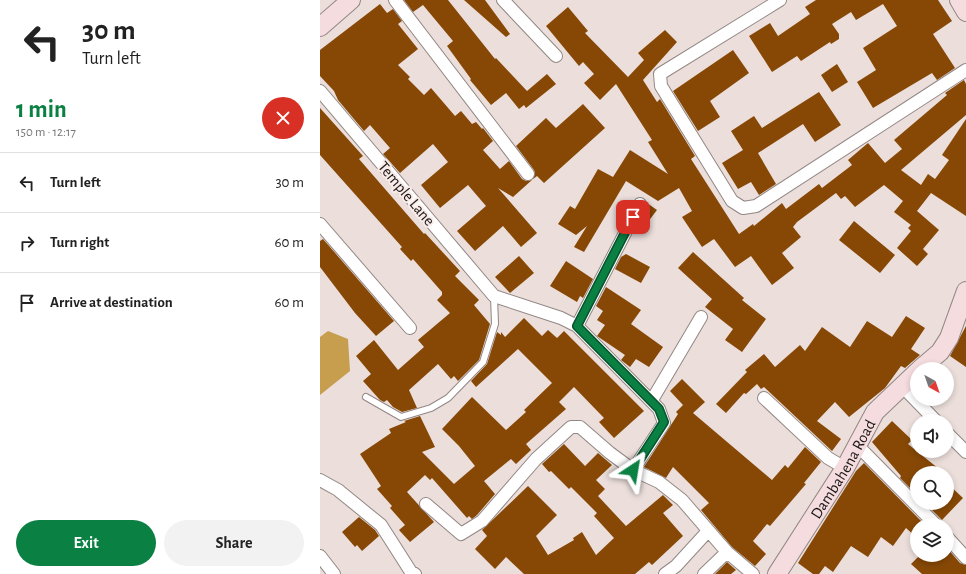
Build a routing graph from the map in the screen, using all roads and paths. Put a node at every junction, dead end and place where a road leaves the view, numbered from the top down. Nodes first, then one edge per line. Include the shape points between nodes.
1 (350, 0) edge
2 (395, 0) edge
3 (503, 0) edge
4 (780, 0) edge
5 (959, 0) edge
6 (966, 12) edge
7 (320, 26) edge
8 (556, 56) dead end
9 (966, 70) edge
10 (320, 91) edge
11 (528, 174) dead end
12 (640, 204) dead end
13 (320, 224) edge
14 (966, 291) edge
15 (494, 296) junction
16 (701, 317) dead end
17 (962, 319) edge
18 (577, 326) junction
19 (410, 328) dead end
20 (928, 362) edge
21 (910, 379) edge
22 (902, 386) junction
23 (366, 397) dead end
24 (764, 398) dead end
25 (652, 400) junction
26 (929, 414) edge
27 (954, 440) edge
28 (857, 445) junction
29 (966, 452) edge
30 (845, 468) junction
31 (633, 470) junction
32 (320, 480) edge
33 (426, 504) dead end
34 (929, 518) edge
35 (708, 531) junction
36 (954, 545) edge
37 (728, 552) junction
38 (320, 556) edge
39 (966, 558) edge
40 (334, 574) edge
41 (415, 574) edge
42 (665, 574) edge
43 (704, 574) edge
44 (753, 574) edge
45 (777, 574) edge

1 - 7 street
2 - 11 street
3 - 8 street
4 - 9 street via 660,74 662,86 732,201 743,208 756,206
5 - 6 street
10 - 15 street, Temple Lane
12 - 18 street
13 - 19 street
14 - 17 street
15 - 18 street via 561,318
15 - 23 lane via 496,324 483,362 448,398 431,408 401,417
16 - 25 street
17 - 20 street via 940,352
18 - 25 street
21 - 22 street, Dambahena Road
22 - 26 street
22 - 28 street, Dambahena Road via 875,412
24 - 30 street via 828,458
25 - 31 street via 664,422
27 - 29 street
28 - 30 street, Dambahena Road
28 - 34 street
30 - 45 street, Dambahena Road
31 - 33 street via 580,426 571,427 536,459 482,521 461,534
31 - 35 street via 659,482 682,500
32 - 41 street via 338,490 381,525 411,572
35 - 37 street
35 - 42 street via 676,566
36 - 39 street
37 - 43 street
37 - 44 street
38 - 40 street

